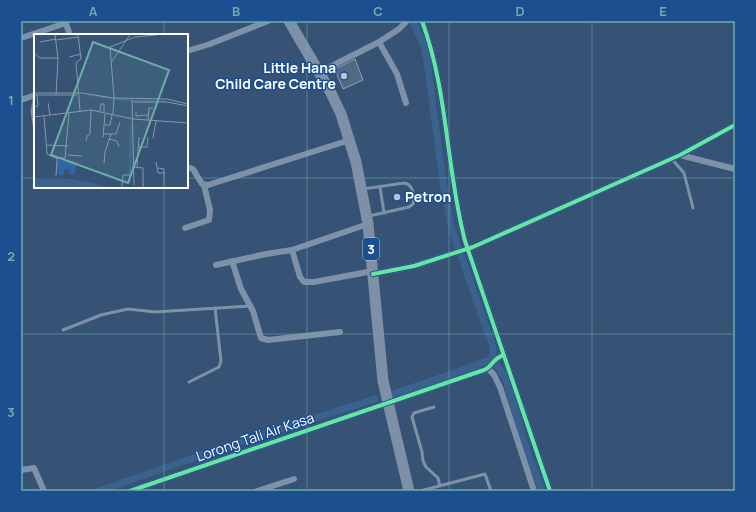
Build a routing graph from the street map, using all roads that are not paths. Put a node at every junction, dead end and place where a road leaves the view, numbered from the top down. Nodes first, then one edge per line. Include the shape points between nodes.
1 (268, 21) edge
2 (289, 21) edge
3 (406, 21) edge
4 (422, 21) edge
5 (66, 22) edge
6 (70, 34) edge
7 (21, 38) edge
8 (379, 42) junction
9 (188, 51) edge
10 (320, 72) junction
11 (34, 95) edge
12 (21, 100) edge
13 (34, 100) edge
14 (406, 103) dead end
15 (34, 124) edge
16 (735, 125) edge
17 (350, 140) junction
18 (680, 155) junction
19 (672, 158) junction
20 (188, 167) edge
21 (735, 168) edge
22 (204, 185) junction
23 (380, 187) junction
24 (362, 190) junction
25 (693, 208) dead end
26 (384, 213) junction
27 (367, 220) junction
28 (185, 228) dead end
29 (465, 248) junction
30 (292, 250) junction
31 (232, 261) junction
32 (216, 265) dead end
33 (373, 273) junction
34 (250, 306) junction
35 (215, 308) junction
36 (63, 330) dead end
37 (340, 332) dead end
38 (503, 356) junction
39 (488, 368) junction
40 (189, 382) dead end
41 (387, 403) junction
42 (434, 406) dead end
43 (21, 470) edge
44 (294, 479) dead end
45 (440, 486) junction
46 (44, 491) edge
47 (130, 491) edge
48 (257, 491) edge
49 (409, 491) edge
50 (420, 491) edge
51 (491, 491) edge
52 (534, 491) edge
53 (550, 491) edge

1 - 9 street
2 - 10 highway, 3
3 - 8 street via 399,29
4 - 29 street via 434,62
5 - 6 street
5 - 7 street
8 - 10 street
8 - 14 street via 397,74
10 - 17 highway, 3 via 341,114
11 - 12 street
13 - 15 lane
16 - 18 street
17 - 22 street
17 - 24 highway, 3
18 - 19 street
18 - 21 street
19 - 25 lane via 684,173
19 - 29 street
20 - 22 street via 193,169
22 - 28 street via 210,210 209,220
23 - 24 lane
23 - 26 lane
23 - 26 lane via 408,183 412,187 413,204
24 - 27 highway, 3
26 - 27 lane
27 - 30 street
27 - 33 highway, 3
29 - 33 street via 426,263
29 - 38 street
30 - 31 street
30 - 33 street via 304,282
31 - 32 street
31 - 34 street via 241,289
33 - 41 highway, 3 via 380,360
34 - 35 lane
34 - 37 street via 259,336 264,340
35 - 36 lane via 155,312 128,309 101,315
35 - 40 lane via 221,361 218,367
38 - 39 street via 494,359
38 - 53 street
39 - 41 street, Lorong Tali Air Kasa
39 - 52 street via 500,387
41 - 47 street, Lorong Tali Air Kasa
41 - 49 highway, 3
42 - 45 lane via 414,413 412,417 423,461 426,468 438,478
43 - 46 street via 34,468
44 - 48 street
45 - 50 lane
45 - 51 lane via 485,474

